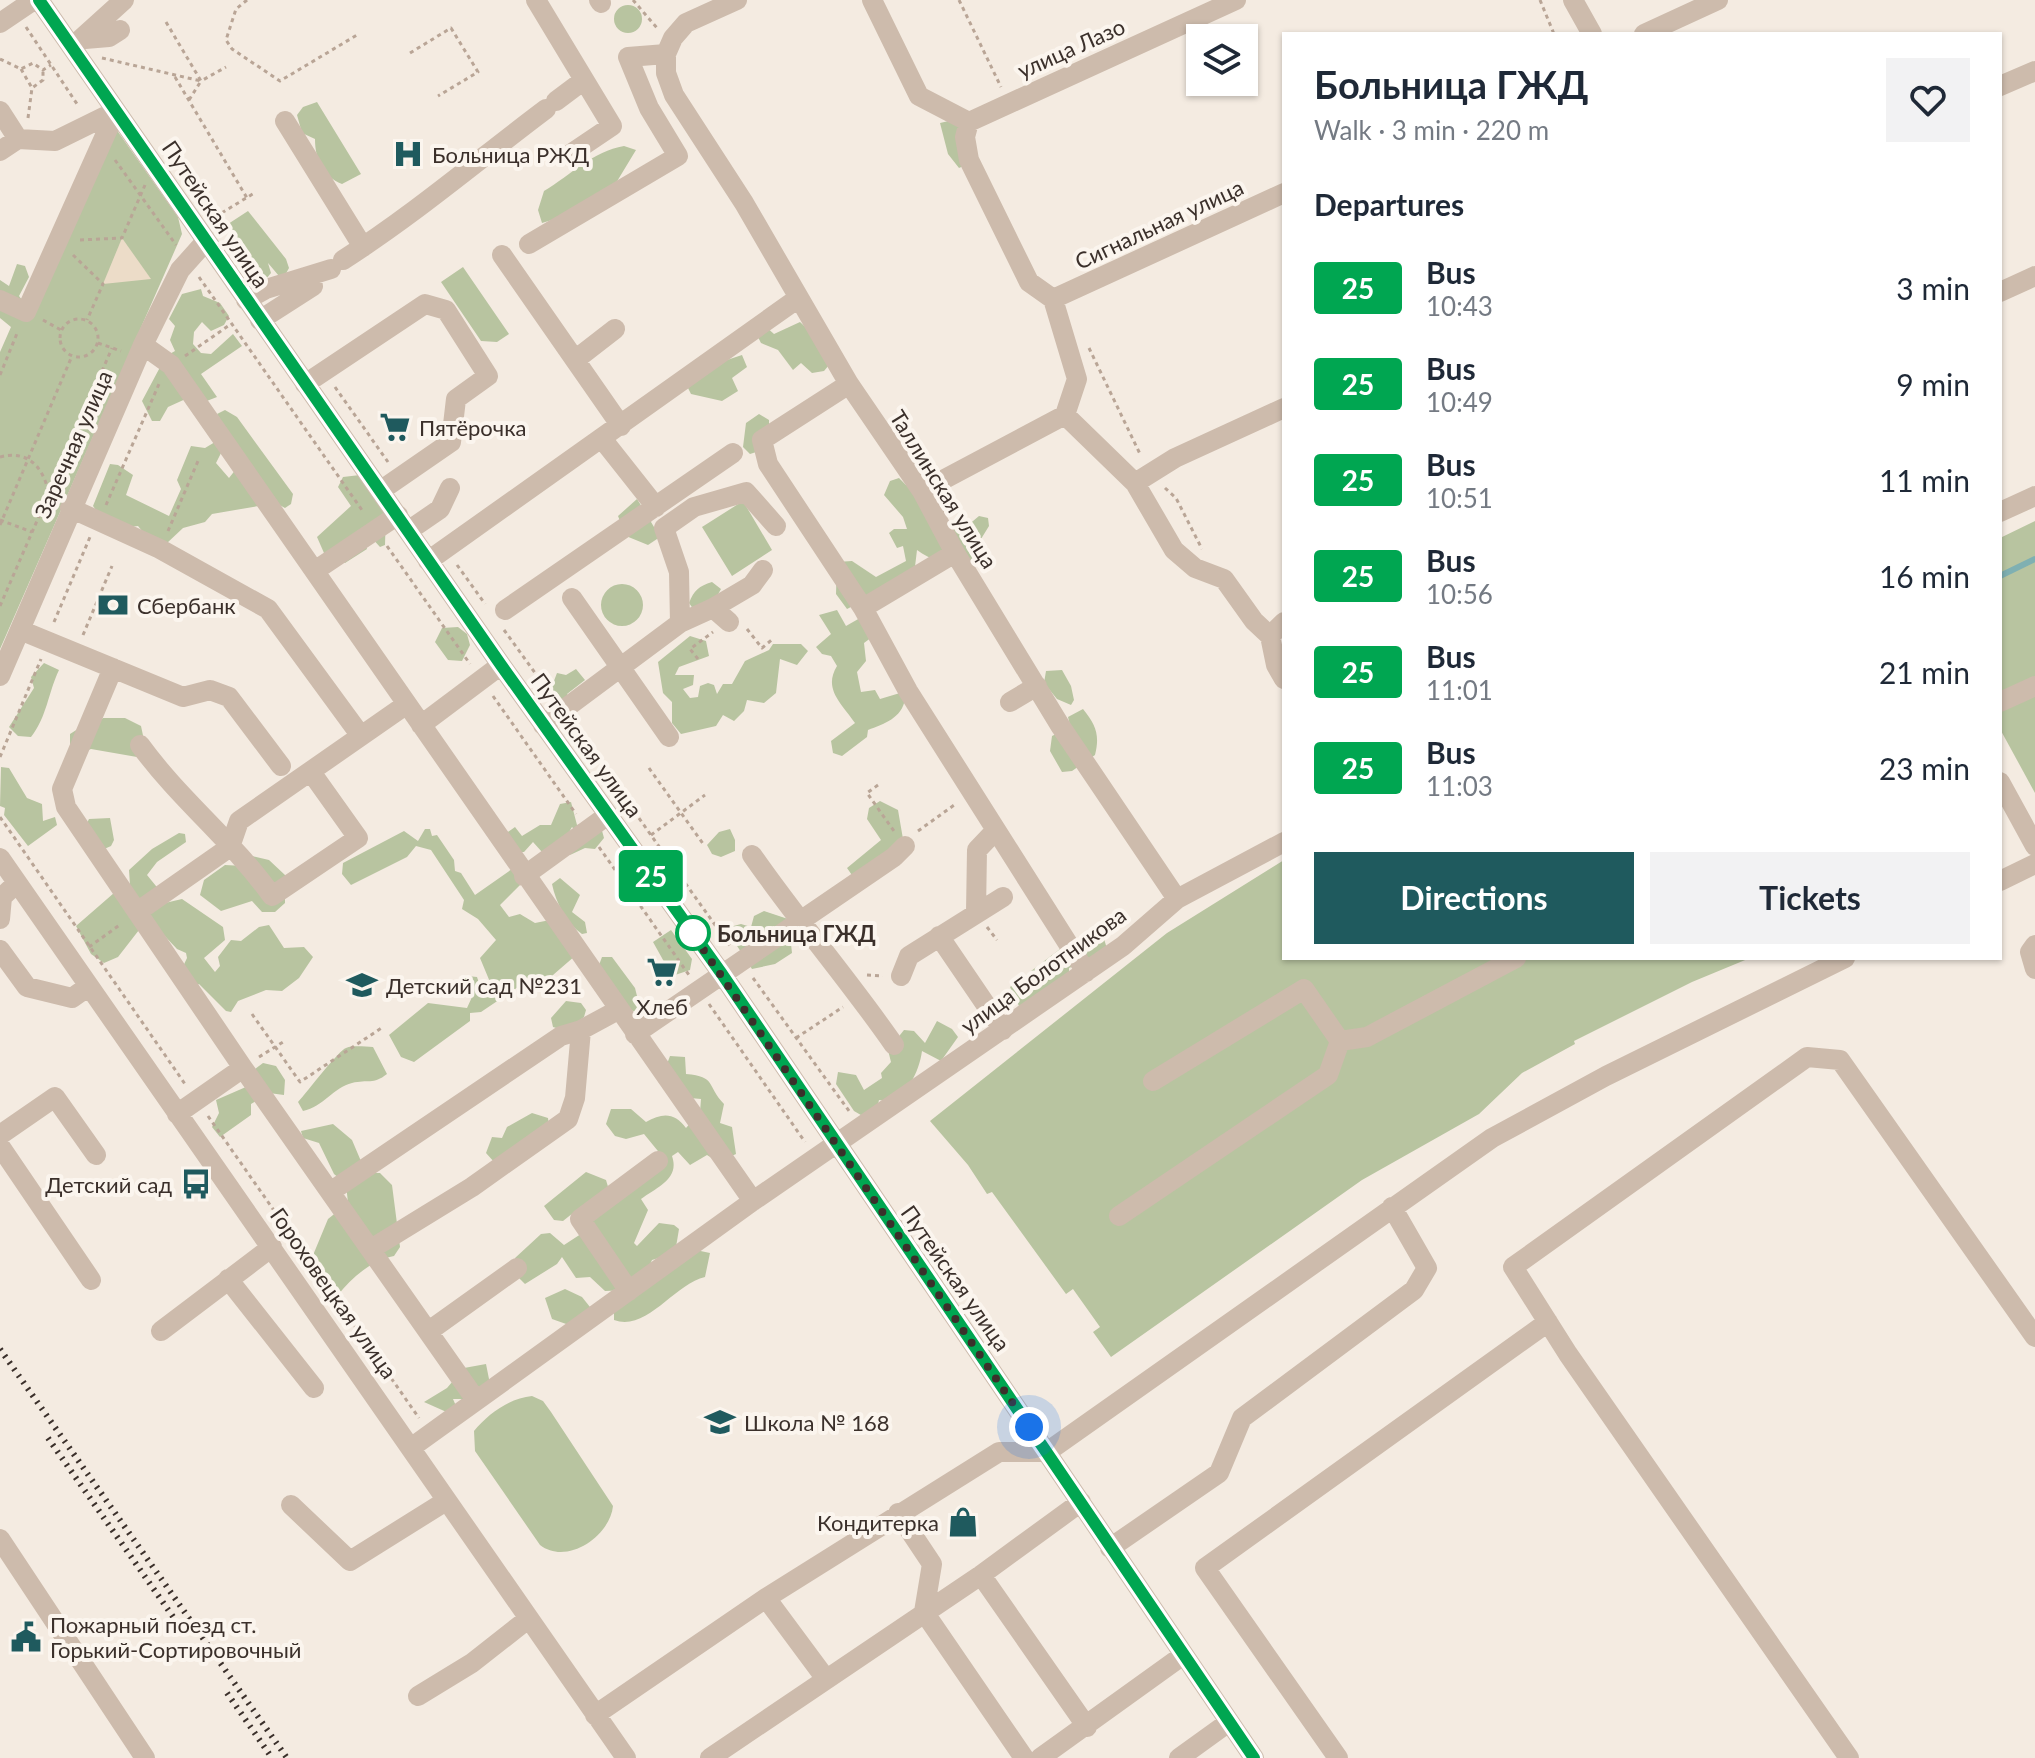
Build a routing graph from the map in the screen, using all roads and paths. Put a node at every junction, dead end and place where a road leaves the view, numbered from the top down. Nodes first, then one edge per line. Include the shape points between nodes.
1 (37, 0) edge
2 (124, 0) edge
3 (247, 0) edge
4 (536, 0) edge
5 (633, 0) edge
6 (737, 0) edge
7 (872, 0) edge
8 (959, 0) edge
9 (1236, 0) edge
10 (1540, 0) edge
11 (1573, 0) edge
12 (1718, 0) edge
13 (8, 18) edge
14 (166, 22) dead end
15 (120, 30) dead end
16 (1553, 32) edge
17 (1591, 32) edge
18 (1648, 32) edge
19 (357, 35) dead end
20 (78, 43) junction
21 (668, 50) junction
22 (410, 53) dead end
23 (0, 59) edge
24 (99, 60) dead end
25 (51, 65) junction
26 (226, 67) dead end
27 (21, 69) junction
28 (43, 70) junction
29 (2035, 71) edge
30 (175, 77) junction
31 (584, 80) junction
32 (201, 81) junction
33 (2002, 85) edge
34 (32, 88) junction
35 (438, 96) dead end
36 (189, 100) junction
37 (1009, 102) junction
38 (0, 111) edge
39 (116, 111) junction
40 (285, 121) dead end
41 (969, 122) junction
42 (96, 132) junction
43 (18, 139) junction
44 (0, 151) edge
45 (569, 155) dead end
46 (256, 192) dead end
47 (140, 194) junction
48 (1282, 194) edge
49 (247, 198) junction
50 (229, 209) dead end
51 (58, 240) junction
52 (206, 241) junction
53 (529, 244) dead end
54 (363, 247) junction
55 (502, 255) dead end
56 (187, 260) junction
57 (2035, 276) edge
58 (313, 286) dead end
59 (2002, 291) edge
60 (797, 299) junction
61 (1053, 299) junction
62 (0, 300) edge
63 (246, 300) junction
64 (26, 312) junction
65 (87, 320) junction
66 (260, 320) junction
67 (615, 329) dead end
68 (1083, 336) dead end
69 (143, 345) junction
70 (112, 348) dead end
71 (72, 356) junction
72 (575, 360) junction
73 (0, 375) edge
74 (305, 384) junction
75 (849, 384) junction
76 (1282, 409) edge
77 (1065, 415) junction
78 (621, 426) junction
79 (603, 440) junction
80 (733, 453) dead end
81 (0, 457) edge
82 (29, 459) junction
83 (198, 461) dead end
84 (1143, 479) junction
85 (450, 488) dead end
86 (380, 491) junction
87 (922, 491) junction
88 (49, 493) junction
89 (2035, 496) edge
90 (656, 507) junction
91 (70, 508) junction
92 (2002, 511) edge
93 (1, 522) edge
94 (403, 523) junction
95 (776, 526) dead end
96 (376, 530) junction
97 (32, 532) junction
98 (160, 549) junction
99 (955, 553) junction
100 (428, 561) junction
101 (112, 566) dead end
102 (316, 570) junction
103 (763, 570) dead end
104 (1224, 579) junction
105 (0, 589) edge
106 (6, 592) junction
107 (572, 598) dead end
108 (0, 606) edge
109 (863, 608) junction
110 (505, 610) dead end
111 (680, 623) junction
112 (1277, 629) edge
113 (20, 630) junction
114 (75, 653) junction
115 (501, 665) junction
116 (113, 668) junction
117 (622, 669) junction
118 (0, 676) edge
119 (1282, 676) edge
120 (481, 680) junction
121 (1037, 686) junction
122 (2035, 686) edge
123 (2002, 701) edge
124 (1010, 702) dead end
125 (407, 704) junction
126 (421, 725) junction
127 (543, 725) junction
128 (361, 736) junction
129 (669, 737) dead end
130 (140, 745) dead end
131 (281, 766) dead end
132 (649, 768) dead end
133 (311, 772) junction
134 (878, 785) dead end
135 (2002, 786) edge
136 (972, 792) junction
137 (705, 795) dead end
138 (681, 813) junction
139 (608, 815) junction
140 (0, 817) edge
141 (587, 830) junction
142 (996, 830) junction
143 (651, 835) dead end
144 (1282, 843) edge
145 (704, 845) dead end
146 (905, 846) junction
147 (2035, 846) edge
148 (230, 847) junction
149 (752, 855) dead end
150 (0, 858) edge
151 (2035, 864) edge
152 (524, 876) junction
153 (2002, 880) edge
154 (17, 883) junction
155 (1003, 897) dead end
156 (1177, 899) junction
157 (137, 912) junction
158 (976, 912) junction
159 (0, 919) edge
160 (800, 922) junction
161 (939, 936) junction
162 (2035, 945) edge
163 (89, 947) junction
164 (0, 950) edge
165 (1512, 960) edge
166 (1841, 960) edge
167 (2035, 969) edge
168 (841, 970) junction
169 (1086, 972) junction
170 (722, 974) junction
171 (901, 976) joint
172 (89, 986) junction
173 (699, 990) junction
174 (860, 996) junction
175 (618, 1010) junction
176 (252, 1014) dead end
177 (383, 1027) dead end
178 (581, 1030) junction
179 (1003, 1030) junction
180 (635, 1034) junction
181 (796, 1039) dead end
182 (1340, 1041) junction
183 (283, 1042) dead end
184 (894, 1045) dead end
185 (275, 1047) junction
186 (243, 1068) junction
187 (1153, 1081) dead end
188 (197, 1100) junction
189 (177, 1114) junction
190 (0, 1135) edge
191 (0, 1146) edge
192 (835, 1146) junction
193 (96, 1155) dead end
194 (817, 1158) junction
195 (658, 1161) dead end
196 (330, 1192) junction
197 (753, 1201) junction
198 (1392, 1207) junction
199 (1119, 1216) dead end
200 (272, 1247) junction
201 (371, 1249) junction
202 (517, 1268) dead end
203 (228, 1279) junction
204 (91, 1280) dead end
205 (629, 1291) junction
206 (1548, 1322) junction
207 (161, 1331) dead end
208 (429, 1331) junction
209 (2035, 1337) edge
210 (314, 1388) dead end
211 (476, 1400) junction
212 (430, 1433) junction
213 (412, 1447) junction
214 (1047, 1452) junction
215 (446, 1501) junction
216 (1081, 1502) junction
217 (291, 1505) dead end
218 (898, 1513) junction
219 (0, 1539) edge
220 (1110, 1548) junction
221 (981, 1575) junction
222 (766, 1598) junction
223 (924, 1612) junction
224 (528, 1619) junction
225 (1182, 1656) junction
226 (826, 1679) junction
227 (418, 1696) dead end
228 (595, 1715) junction
229 (1229, 1722) junction
230 (1087, 1727) junction
231 (145, 1758) edge
232 (626, 1758) edge
233 (710, 1758) edge
234 (1024, 1758) edge
235 (1040, 1758) edge
236 (1179, 1758) edge
237 (1254, 1758) edge
238 (1338, 1758) edge
239 (1849, 1758) edge

1 - 13 street
1 - 20 street, Путейская улица
2 - 20 street
3 - 19 path via 236,9 226,40 280,81
4 - 31 street
5 - 21 path
6 - 21 street via 686,23
7 - 41 street via 919,96
8 - 37 path
9 - 37 street, улица Лазо
10 - 16 path
11 - 17 street
12 - 18 street
13 - 25 path
14 - 32 path
15 - 20 street
20 - 39 street, Путейская улица
21 - 53 street via 628,57 649,108 678,156
21 - 60 street, Таллинская улица via 666,73 674,95 744,203
22 - 35 path via 451,28 478,72
23 - 27 path
24 - 30 path
25 - 28 path
25 - 42 path
26 - 32 path
27 - 28 path via 33,63
27 - 34 path
28 - 34 path via 43,80
29 - 33 street
30 - 32 path
30 - 36 path
31 - 45 street via 612,126
31 - 54 street
32 - 36 path
34 - 43 path
36 - 49 path
37 - 41 street, улица Лазо
38 - 43 street
39 - 42 street
39 - 52 street, Путейская улица
40 - 54 street
41 - 61 street via 969,160 1029,282
42 - 43 street via 55,141
42 - 47 path
42 - 51 street
43 - 44 street
46 - 49 path
47 - 51 path via 122,238
47 - 56 path
48 - 61 street, Сигнальная улица
49 - 50 path
51 - 64 street
51 - 65 path via 103,284
52 - 56 street, Заречная улица
52 - 63 street, Путейская улица
54 - 63 street via 337,265
55 - 72 street
56 - 69 street, Заречная улица
56 - 96 path
57 - 59 street
58 - 66 street
60 - 75 street, Таллинская улица
60 - 78 street
61 - 77 street via 1077,379
62 - 64 street
63 - 66 street, Путейская улица
64 - 73 path
65 - 71 path via 95,327 98,343 92,353
65 - 71 path via 67,322 61,330 63,350
66 - 74 street, Путейская улица
67 - 72 street
68 - 84 path
69 - 91 street, Заречная улица
69 - 102 street via 171,365
70 - 88 path
71 - 82 path
72 - 78 street
74 - 86 street, Путейская улица
74 - 86 street via 425,304 446,310 488,376 456,399 451,442
75 - 87 street, Таллинская улица
75 - 109 street via 762,440 768,464
76 - 84 street via 1175,458
77 - 84 street
77 - 87 street
78 - 79 street
79 - 90 street
79 - 100 street
80 - 90 street
81 - 82 path
82 - 88 path via 44,472
82 - 93 path
83 - 98 path
84 - 104 path via 1176,498
84 - 104 street via 1174,550 1195,568
85 - 94 street via 440,509
86 - 94 street, Путейская улица
87 - 99 street, Таллинская улица
88 - 97 path
89 - 92 street
90 - 110 street
91 - 98 street
91 - 113 street, Заречная улица
93 - 97 path
94 - 96 street
94 - 100 street, Путейская улица
95 - 111 street via 746,492 694,507 664,528 679,572
96 - 102 street
96 - 120 path
97 - 106 path
98 - 128 street via 268,609
99 - 109 street
99 - 121 street, Таллинская улица
100 - 115 street, Путейская улица
101 - 114 path
102 - 125 street
103 - 111 street via 721,615
104 - 112 street
105 - 106 path
106 - 108 path
107 - 117 street
109 - 136 street
111 - 117 street
112 - 119 street via 1276,665
113 - 114 street
113 - 118 street, Заречная улица
114 - 116 street
115 - 120 street
115 - 127 street, Путейская улица
116 - 131 street via 183,697 210,690 229,697
116 - 157 street via 62,789 66,807
117 - 127 street
117 - 129 street
120 - 126 street
120 - 141 path
121 - 124 street
121 - 156 street, Таллинская улица
122 - 123 street
125 - 126 street
125 - 128 street
126 - 152 street
127 - 139 street, Путейская улица
128 - 133 street
130 - 148 street via 188,806
132 - 138 path
133 - 148 street via 239,821
133 - 148 street via 358,838 272,896
134 - 146 path via 867,793
135 - 147 street
136 - 142 street
136 - 146 path
137 - 138 path
138 - 143 path
138 - 145 path
139 - 141 street
139 - 170 street, Путейская улица
140 - 163 path
141 - 152 street
141 - 173 path
142 - 158 street via 977,850
142 - 169 street
144 - 156 street, улица Болотникова
146 - 160 street
148 - 157 street
149 - 160 street
150 - 154 street, Гороховецкая улица
151 - 153 street
152 - 175 street
154 - 159 street via 2,897
154 - 172 street, Гороховецкая улица
155 - 158 street
156 - 169 street, улица Болотникова
157 - 163 path
157 - 186 street
158 - 161 street
160 - 168 street
160 - 170 street
161 - 171 street via 909,956
161 - 179 street
162 - 167 street via 2030,952
163 - 188 path
164 - 172 street via 27,987 72,998
165 - 182 street via 1367,1037
166 - 198 street via 1492,1138
168 - 171 path
168 - 174 street
169 - 179 street, улица Болотникова
170 - 173 street
170 - 192 street, Путейская улица
172 - 189 street, Гороховецкая улица
173 - 180 street
173 - 194 path
174 - 181 path
174 - 184 street
175 - 178 street
175 - 180 street
176 - 185 path
177 - 185 path via 300,1082
178 - 196 street via 561,1036
178 - 201 street via 568,1119
179 - 192 street, улица Болотникова
180 - 197 street
182 - 187 street via 1304,989
182 - 199 street via 1328,1075
183 - 185 path
185 - 186 path
186 - 188 street
186 - 196 street
188 - 189 street
188 - 212 path
189 - 200 street, Гороховецкая улица
190 - 193 street via 55,1097
191 - 204 street
192 - 194 street, улица Болотникова
192 - 214 street, Путейская улица
194 - 197 street, улица Болотникова
195 - 205 street via 580,1219
196 - 201 street
197 - 205 street, улица Болотникова
198 - 214 street
198 - 220 street via 1427,1268 1414,1290 1242,1418 1219,1473
200 - 203 street
200 - 213 street, Гороховецкая улица
201 - 208 street
202 - 208 street
203 - 207 street
203 - 210 street
205 - 211 street, улица Болотникова
206 - 209 street via 1513,1267 1807,1057 1840,1060
206 - 238 street via 1205,1568
206 - 239 street
208 - 211 street
211 - 212 street, улица Болотникова
212 - 213 street, улица Болотникова
213 - 215 street, Гороховецкая улица
214 - 216 street, Путейская улица
214 - 218 street via 999,1452
215 - 217 street via 350,1561
215 - 224 street, Гороховецкая улица
216 - 220 street, Путейская улица
216 - 221 street
218 - 222 street
218 - 223 street via 932,1564
219 - 231 street
220 - 225 street, Путейская улица
221 - 223 street
221 - 230 street
222 - 226 street
222 - 228 street
223 - 226 street
223 - 234 street
224 - 227 street
224 - 228 street, Гороховецкая улица
225 - 229 street, Путейская улица
225 - 230 street
226 - 233 street
228 - 232 street, Гороховецкая улица
229 - 236 street
229 - 237 street, Путейская улица
230 - 235 street

